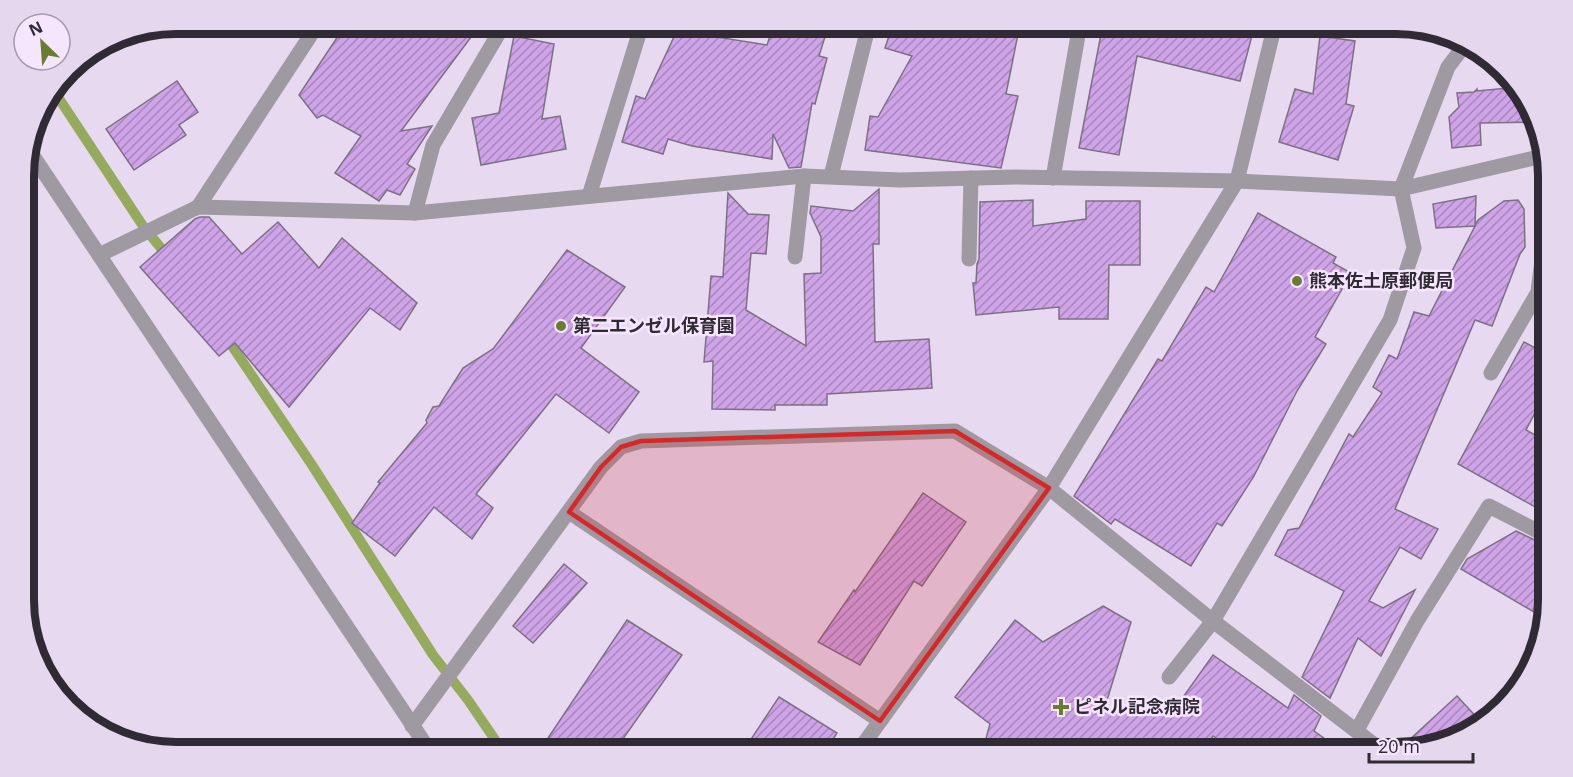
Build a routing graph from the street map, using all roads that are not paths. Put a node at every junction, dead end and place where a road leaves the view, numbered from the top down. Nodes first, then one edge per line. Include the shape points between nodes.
1 (311, 34) edge
2 (498, 34) edge
3 (639, 34) edge
4 (866, 34) edge
5 (1078, 34) edge
6 (1273, 34) edge
7 (1461, 50) edge
8 (1537, 157) edge
9 (36, 160) edge
10 (804, 176) junction
11 (831, 176) junction
12 (971, 178) junction
13 (1053, 178) junction
14 (1237, 181) junction
15 (1401, 189) junction
16 (589, 196) junction
17 (198, 207) junction
18 (414, 213) junction
19 (99, 255) junction
20 (795, 257) dead end
21 (969, 259) dead end
22 (1538, 302) edge
23 (1491, 373) dead end
24 (1049, 488) junction
25 (568, 512) junction
26 (1538, 531) edge
27 (1213, 621) junction
28 (1169, 677) dead end
29 (880, 721) junction
30 (412, 726) junction
31 (1357, 730) junction
32 (423, 742) edge
33 (864, 742) edge
34 (1372, 742) edge

1 - 17 street
2 - 18 street via 433,145
3 - 16 street
4 - 11 street
5 - 13 street
6 - 14 street
7 - 15 street via 1448,67
8 - 15 street
9 - 19 street
10 - 11 street
10 - 16 street
10 - 20 street
11 - 12 street via 900,180
12 - 13 street
12 - 21 street
13 - 14 street
14 - 15 street
14 - 24 street
15 - 27 street via 1414,248 1390,320
16 - 18 street
17 - 18 street
17 - 19 street
19 - 30 street
22 - 23 street
24 - 25 street via 955,431 641,441 621,447
24 - 27 street
24 - 29 street
25 - 29 street
25 - 30 street
26 - 31 street via 1488,506
27 - 28 street
27 - 31 street
29 - 33 street
30 - 32 street
31 - 34 street

